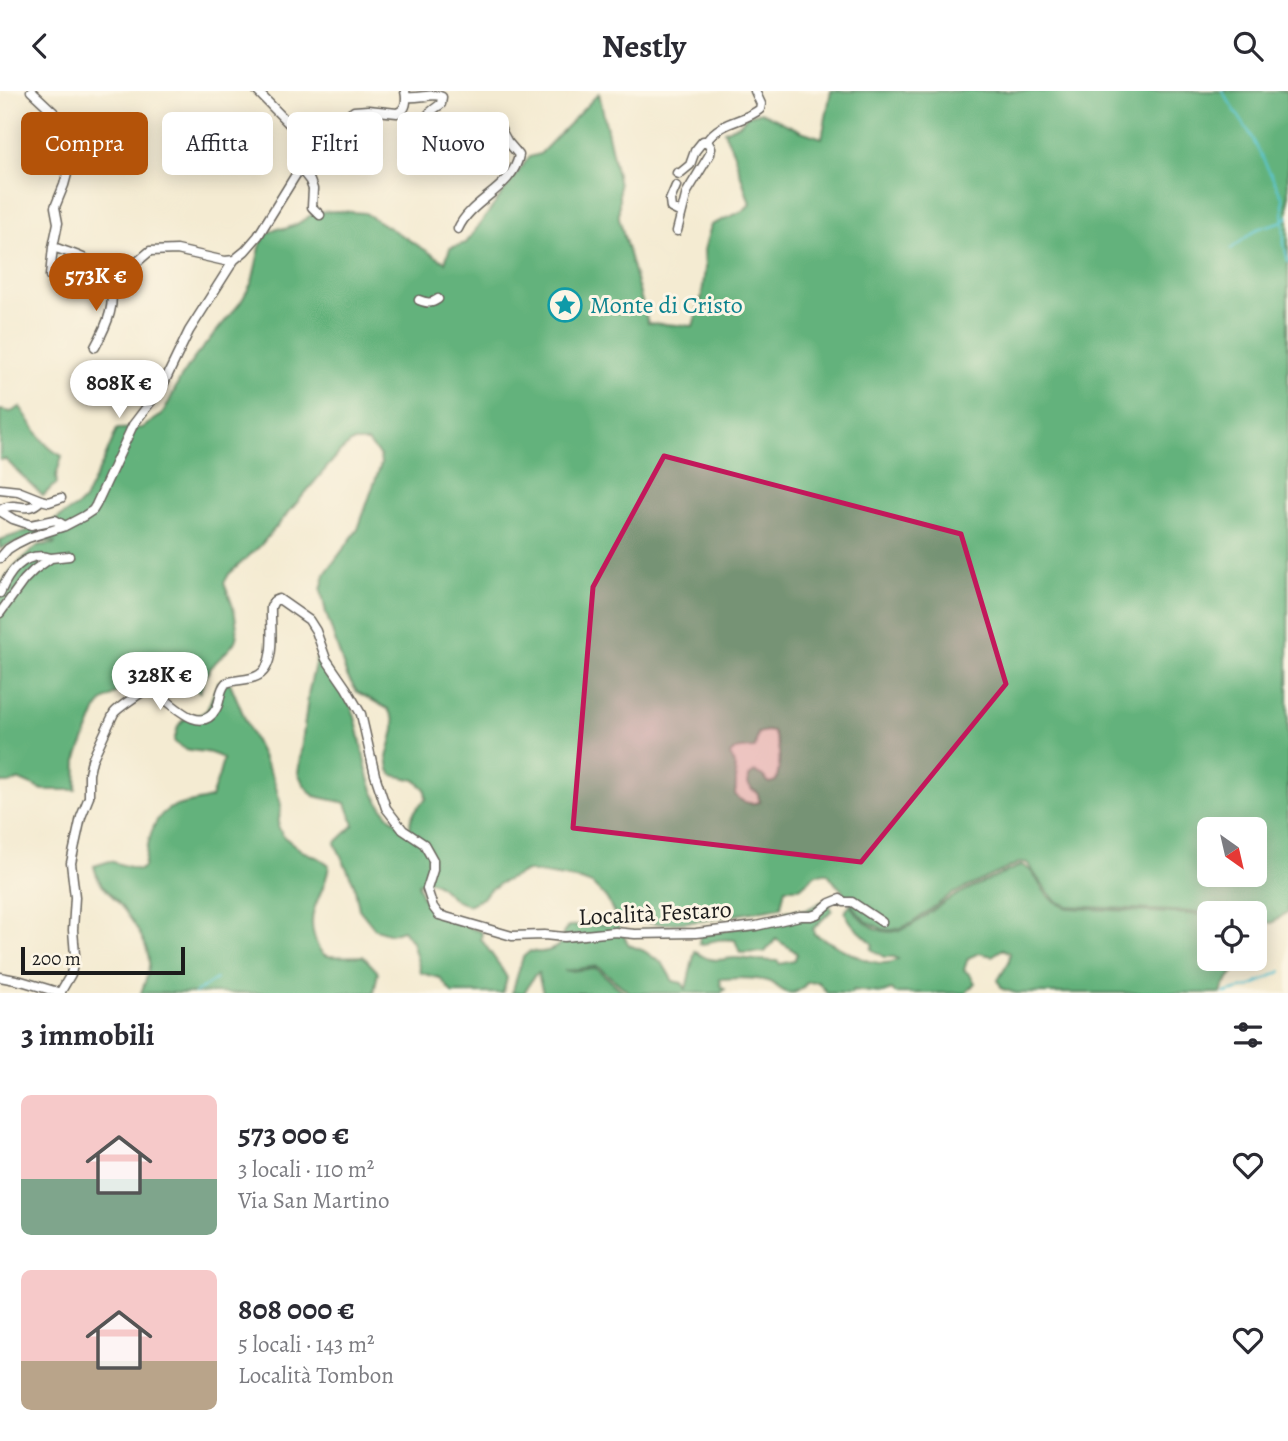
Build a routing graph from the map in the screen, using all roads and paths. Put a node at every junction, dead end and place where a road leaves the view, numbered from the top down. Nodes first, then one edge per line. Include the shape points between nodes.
1 (31, 91) edge
2 (257, 91) edge
3 (755, 91) edge
4 (406, 94) edge
5 (353, 112) edge
6 (287, 122) edge
7 (707, 141) junction
8 (677, 173) dead end
9 (296, 175) edge
10 (305, 175) edge
11 (676, 186) dead end
12 (681, 213) junction
13 (320, 215) dead end
14 (458, 229) dead end
15 (677, 231) dead end
16 (53, 247) junction
17 (234, 260) junction
18 (50, 276) dead end
19 (108, 277) junction
20 (438, 299) dead end
21 (419, 300) dead end
22 (95, 347) dead end
23 (0, 489) edge
24 (61, 498) dead end
25 (41, 500) junction
26 (0, 510) edge
27 (65, 526) junction
28 (68, 556) dead end
29 (0, 558) edge
30 (51, 558) junction
31 (0, 593) edge
32 (0, 613) edge
33 (882, 922) dead end
34 (0, 977) edge
35 (60, 993) edge

1 - 16 street via 71,133 70,163 55,207 58,223
2 - 6 street
3 - 7 street via 760,109 728,124
4 - 5 street via 401,112
4 - 14 street via 442,97 425,122 447,162 463,164 493,123 519,155 501,185 475,205
7 - 8 street via 695,151 690,165
7 - 12 street via 710,154 690,183
9 - 17 street via 258,236
10 - 13 street via 313,189 312,207
11 - 12 street via 671,208
12 - 15 street
16 - 18 street
16 - 19 street via 87,258
17 - 19 street via 184,250 155,251
17 - 27 street via 189,331 162,387 133,425 96,505
19 - 22 street via 111,313
20 - 21 street via 433,303
23 - 25 street
24 - 25 street
25 - 26 street via 29,508 12,505
26 - 27 street via 30,525 55,520
27 - 29 street via 28,538
28 - 30 street
30 - 31 street via 19,564
30 - 32 street via 29,575
33 - 35 street, Località Festaro via 840,899 811,916 713,932 663,934 512,936 437,914 427,888 433,860 424,844 403,830 386,808 361,714 326,659 309,619 279,599 271,607 271,652 263,671 226,683 209,716 198,720 186,716 150,688 116,710 92,760 89,797 71,863 75,955
34 - 35 street

